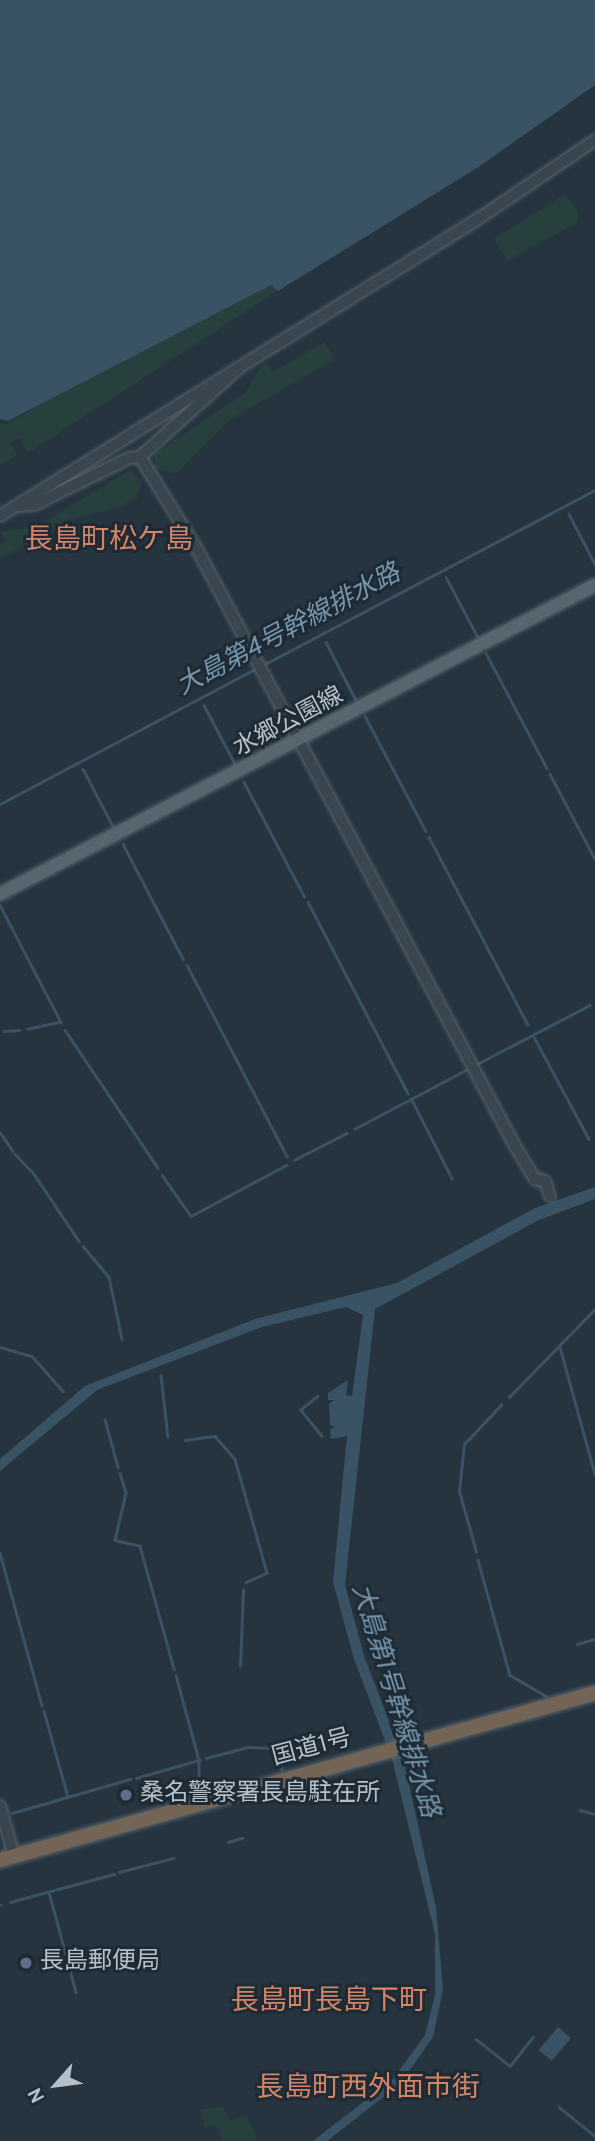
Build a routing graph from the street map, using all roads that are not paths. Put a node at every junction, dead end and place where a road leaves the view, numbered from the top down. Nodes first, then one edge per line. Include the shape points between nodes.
1 (595, 140) edge
2 (245, 361) junction
3 (140, 457) junction
4 (16, 506) junction
5 (0, 516) edge
6 (595, 585) edge
7 (301, 741) junction
8 (0, 894) edge
9 (550, 1196) dead end
10 (595, 1693) edge
11 (0, 1806) edge
12 (7, 1858) edge

1 - 2 street via 478,219
2 - 3 street via 224,385
2 - 4 street
3 - 4 street via 129,458 34,505
3 - 7 street via 197,549
4 - 5 street
6 - 7 main road, 水郷公園線
7 - 8 main road, 水郷公園線
7 - 9 street via 515,1146 535,1179 545,1181
10 - 12 highway, 国道1号
11 - 12 street

